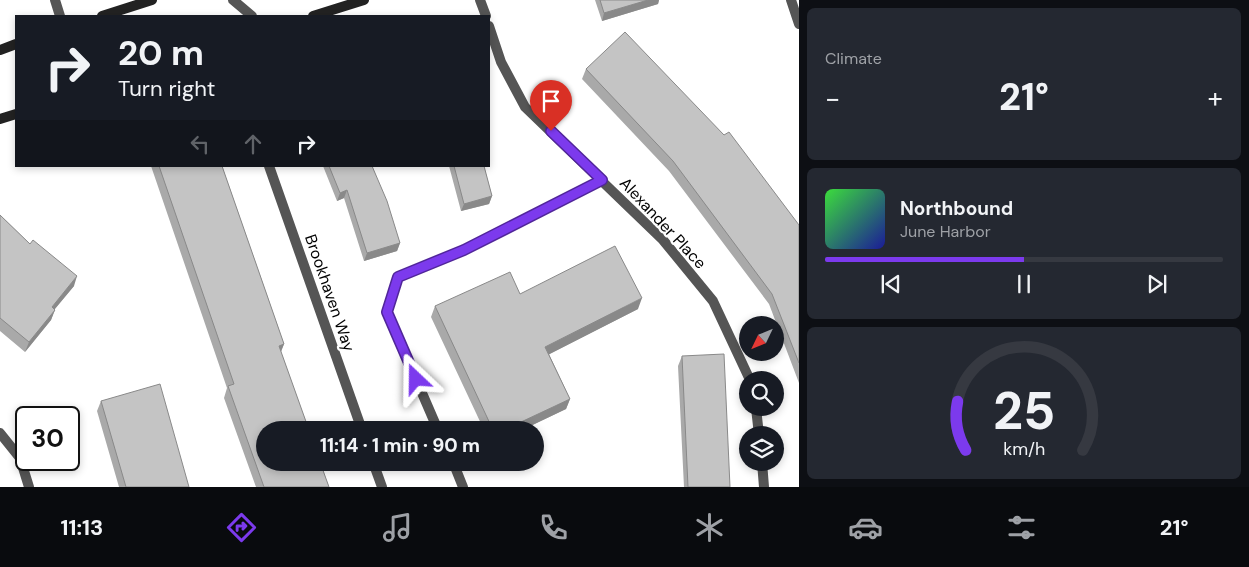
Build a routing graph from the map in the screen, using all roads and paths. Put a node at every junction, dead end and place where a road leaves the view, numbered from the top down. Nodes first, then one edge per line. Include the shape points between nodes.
1 (55, 0) edge
2 (152, 0) edge
3 (234, 0) edge
4 (364, 0) edge
5 (480, 0) edge
6 (791, 0) edge
7 (60, 15) edge
8 (105, 15) edge
9 (251, 15) edge
10 (316, 15) edge
11 (486, 15) edge
12 (799, 24) edge
13 (490, 29) edge
14 (15, 44) edge
15 (0, 50) edge
16 (15, 114) edge
17 (0, 119) edge
18 (269, 167) edge
19 (602, 180) junction
20 (746, 371) edge
21 (359, 421) edge
22 (434, 421) edge
23 (0, 434) edge
24 (376, 471) edge
25 (456, 471) edge
26 (763, 471) edge
27 (29, 487) edge
28 (382, 487) edge
29 (463, 487) edge
30 (764, 487) edge

1 - 7 street
2 - 8 main road
3 - 9 street
4 - 10 main road
5 - 11 street
6 - 12 street
13 - 19 street, Alexander Place via 501,62 525,107
14 - 15 main road
16 - 17 main road
18 - 21 street, Brookhaven Way
19 - 20 street, Alexander Place via 663,240 713,301
19 - 22 street via 464,250 398,277 387,312
23 - 27 street via 20,458
24 - 28 street
25 - 29 street
26 - 30 street

